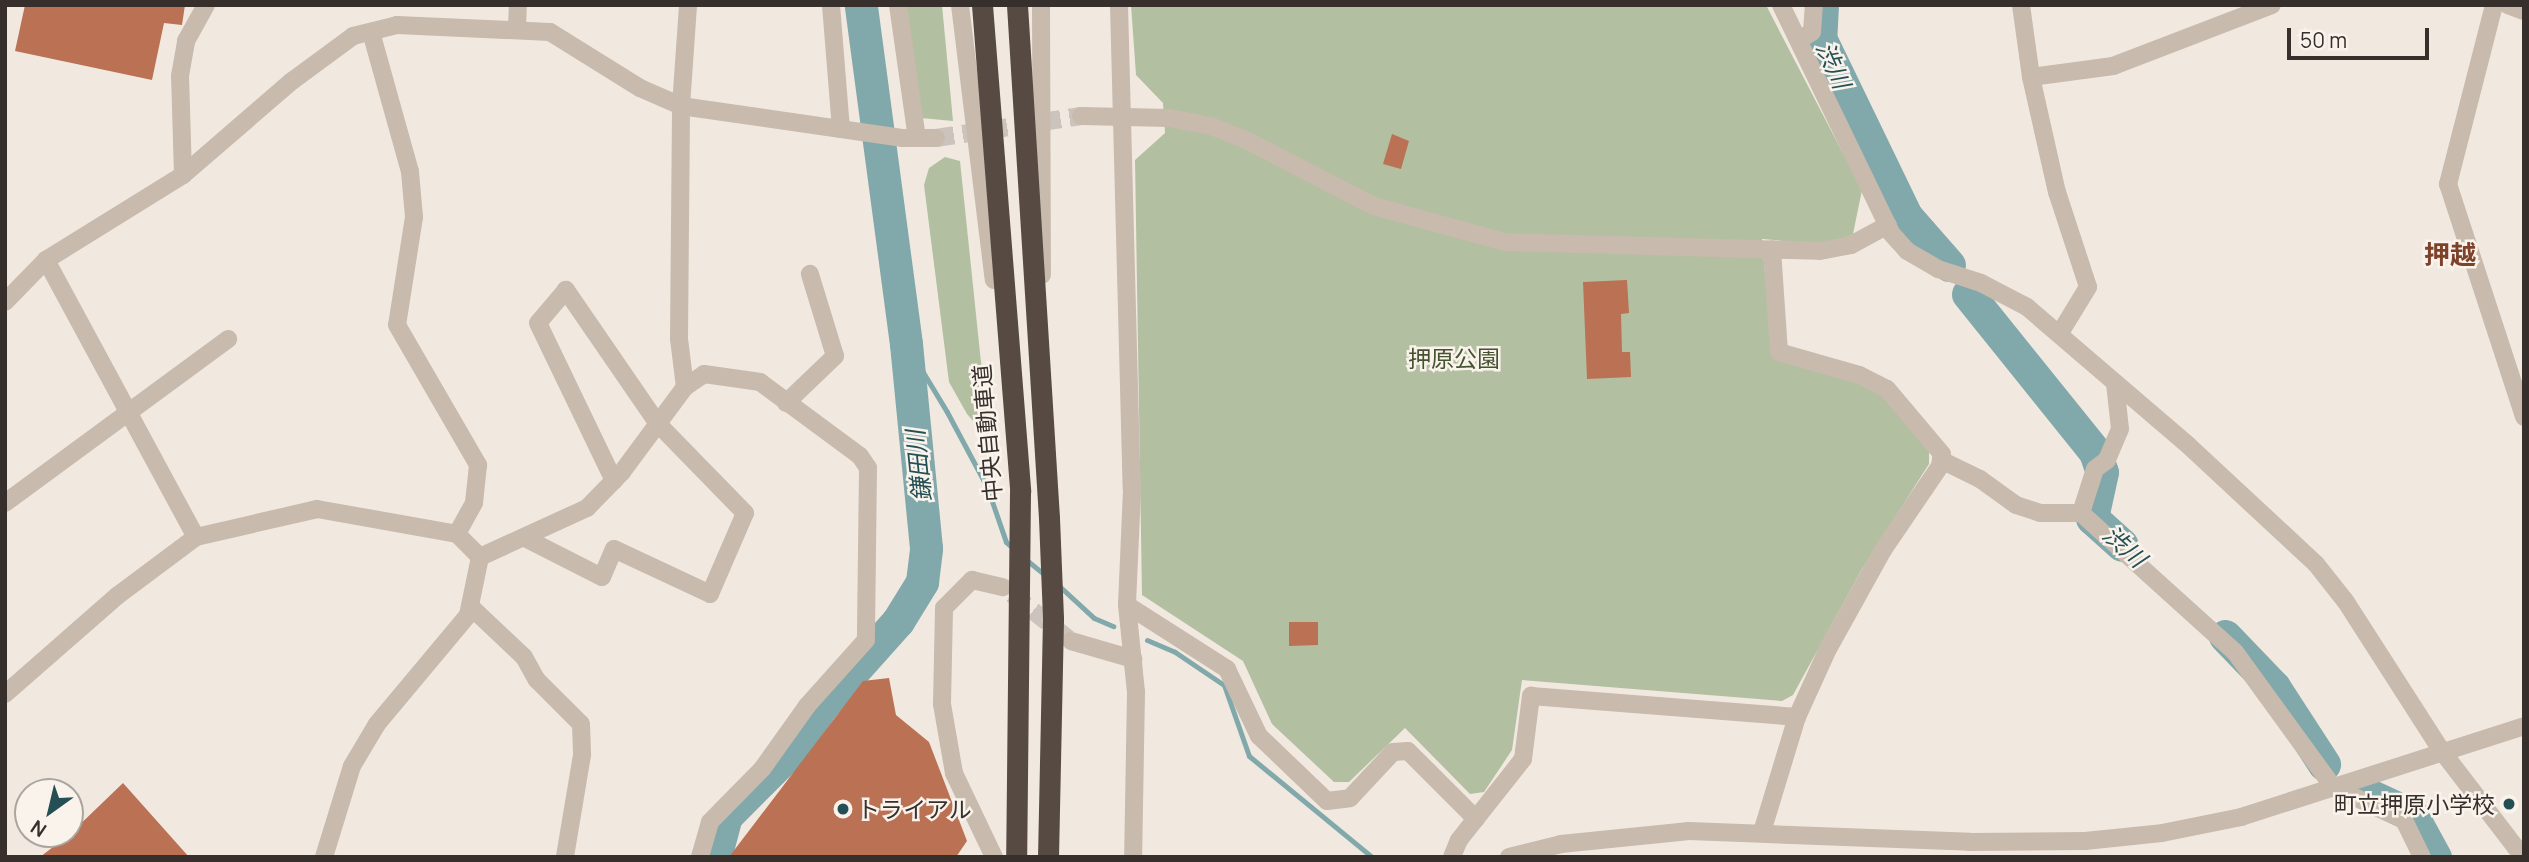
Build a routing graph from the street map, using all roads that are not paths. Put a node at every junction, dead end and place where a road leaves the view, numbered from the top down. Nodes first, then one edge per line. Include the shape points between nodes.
1 (206, 5) edge
2 (518, 5) edge
3 (688, 5) edge
4 (831, 5) edge
5 (898, 5) edge
6 (960, 5) edge
7 (982, 5) edge
8 (1017, 5) edge
9 (1041, 5) edge
10 (1119, 5) edge
11 (1781, 5) edge
12 (1814, 5) edge
13 (2021, 5) edge
14 (2272, 5) edge
15 (2494, 5) edge
16 (2508, 5) edge
17 (2524, 11) edge
18 (517, 29) junction
19 (371, 32) junction
20 (1799, 40) junction
21 (2031, 77) junction
22 (681, 106) junction
23 (1081, 116) tunnel mouth
24 (1123, 117) junction
25 (846, 130) junction
26 (909, 138) junction
27 (936, 138) tunnel mouth
28 (183, 175) junction
29 (1888, 225) junction
30 (1772, 249) junction
31 (46, 260) junction
32 (810, 274) dead end
33 (5, 302) edge
34 (2060, 334) junction
35 (228, 339) dead end
36 (2115, 383) junction
37 (685, 387) junction
38 (1040, 395) junction
39 (1009, 398) junction
40 (786, 403) junction
41 (127, 413) junction
42 (2524, 417) edge
43 (658, 424) junction
44 (1941, 460) junction
45 (614, 481) junction
46 (5, 503) edge
47 (2081, 513) junction
48 (457, 534) junction
49 (196, 537) junction
50 (525, 538) junction
51 (480, 557) junction
52 (1012, 589) junction
53 (1127, 605) junction
54 (470, 606) junction
55 (1071, 641) tunnel mouth
56 (1133, 659) junction
57 (5, 694) edge
58 (1797, 717) junction
59 (2524, 726) edge
60 (2441, 750) junction
61 (2333, 787) junction
62 (1476, 819) junction
63 (1762, 832) junction
64 (1512, 856) edge
65 (324, 857) edge
66 (565, 857) edge
67 (700, 857) edge
68 (994, 857) edge
69 (1016, 857) edge
70 (1048, 857) edge
71 (1133, 857) edge
72 (1452, 857) edge
73 (2422, 857) edge
74 (2523, 857) edge

1 - 28 street via 186,41 180,76
2 - 18 street
3 - 22 street
4 - 25 street
5 - 26 street
6 - 39 street
7 - 39 highway, 中央自動車道
8 - 38 highway
9 - 38 street via 1045,161
10 - 24 street
11 - 20 street
12 - 20 street via 1812,32
13 - 21 street
14 - 21 street via 2113,66
15 - 42 street via 2448,184
16 - 17 street
18 - 19 street via 397,25
18 - 22 street via 550,32 640,88
19 - 28 street via 352,36 292,81
19 - 48 street via 410,172 414,216 397,325 478,465 474,503
20 - 29 street
21 - 34 street via 2057,192 2088,287
22 - 25 street
22 - 37 street via 679,339
23 - 24 street
24 - 30 street via 1168,118 1211,126 1374,206 1505,242
24 - 53 street via 1132,490
25 - 26 street
26 - 27 street
28 - 31 street
29 - 30 street via 1851,245 1820,251
29 - 34 street via 1907,251 2027,307
30 - 44 street via 1779,352 1859,375 1887,389 1942,454
31 - 33 street
31 - 41 street
32 - 40 street via 835,356
34 - 36 street
35 - 41 street
36 - 47 street via 2120,429
36 - 60 street via 2316,564 2346,602
37 - 40 street via 704,374 737,377 760,382
37 - 43 street
38 - 70 highway via 1053,619
39 - 52 highway, 中央自動車道 via 1018,475
40 - 67 street via 860,456 868,468 866,640 807,706 762,769 710,822
41 - 46 street
41 - 49 street
43 - 45 street
43 - 45 street via 566,290 538,323
43 - 50 street via 745,513 710,594 614,549 602,577
44 - 47 street via 1980,479 2016,505 2040,513
44 - 58 street via 1827,651
45 - 50 street via 587,508
47 - 61 street via 2235,652
48 - 49 street via 317,509
48 - 51 street
49 - 57 street via 117,596
50 - 51 street
51 - 54 street
52 - 68 street via 972,580 944,608 942,704 954,773
52 - 69 highway, 中央自動車道
53 - 56 street
53 - 62 street via 1227,669 1259,736 1328,801 1350,798 1393,752 1408,751
54 - 65 street via 468,615 377,724 352,766
54 - 66 street via 524,657 537,680 581,724 582,755
55 - 56 street
56 - 71 street
58 - 62 street via 1531,696 1522,759
58 - 63 street
59 - 60 street
60 - 61 street
60 - 74 street
61 - 63 street via 2241,817 2162,833 2085,841 1969,842
61 - 73 street via 2404,820
62 - 72 street
63 - 64 street via 1689,831 1561,844

